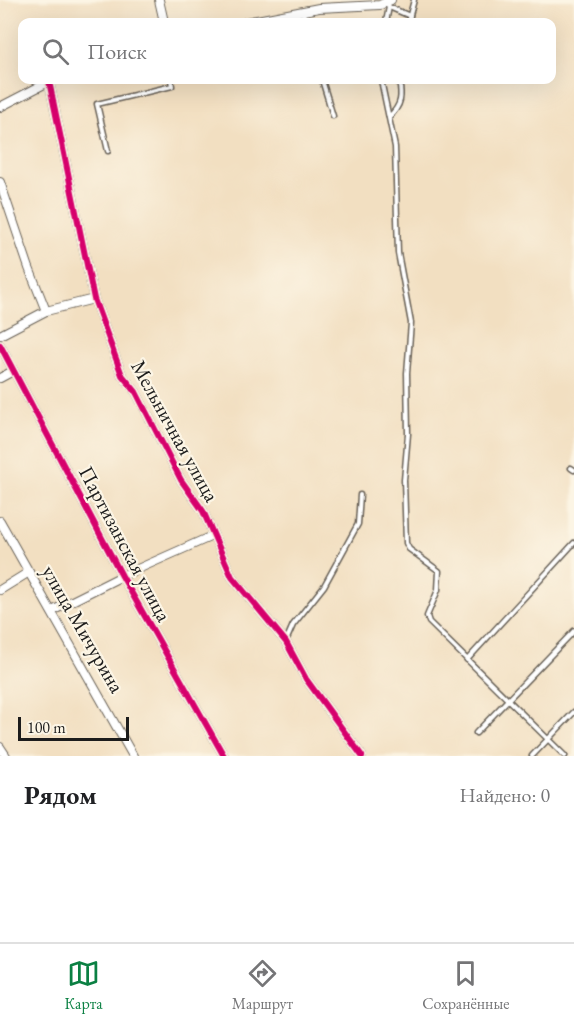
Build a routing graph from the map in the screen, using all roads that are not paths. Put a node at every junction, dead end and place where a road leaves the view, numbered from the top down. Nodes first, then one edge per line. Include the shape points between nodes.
1 (159, 0) edge
2 (414, 0) edge
3 (354, 4) edge
4 (389, 4) edge
5 (302, 11) junction
6 (410, 16) joint
7 (163, 18) edge
8 (266, 18) edge
9 (305, 18) edge
10 (43, 84) edge
11 (52, 84) edge
12 (172, 84) edge
13 (323, 84) edge
14 (382, 84) edge
15 (400, 84) edge
16 (0, 107) edge
17 (333, 116) dead end
18 (389, 117) junction
19 (108, 151) dead end
20 (0, 182) edge
21 (94, 299) junction
22 (46, 311) junction
23 (0, 335) edge
24 (0, 345) edge
25 (13, 370) junction
26 (0, 378) edge
27 (360, 495) dead end
28 (0, 521) edge
29 (212, 536) junction
30 (574, 543) edge
31 (29, 572) junction
32 (122, 576) junction
33 (0, 590) edge
34 (52, 611) junction
35 (574, 631) edge
36 (286, 642) junction
37 (467, 660) junction
38 (508, 701) junction
39 (574, 712) edge
40 (476, 733) dead end
41 (548, 740) junction
42 (0, 747) edge
43 (6, 756) edge
44 (133, 756) edge
45 (224, 756) edge
46 (362, 756) edge
47 (532, 756) edge
48 (566, 756) edge

1 - 7 street
2 - 6 lane
3 - 4 street
3 - 5 street
4 - 6 lane
5 - 8 street
5 - 9 lane
10 - 16 street
11 - 21 street, Мельничная улица
12 - 19 lane via 97,104
13 - 17 lane
14 - 18 lane
15 - 18 lane via 399,105
18 - 37 lane via 395,147 398,253 412,336 407,373 405,534 409,549 439,571 438,590 427,616 429,622
20 - 22 street
21 - 22 street
21 - 29 street, Мельничная улица via 122,375 136,392
22 - 23 street
24 - 25 street, Партизанская улица
25 - 26 street
25 - 32 street, Партизанская улица
27 - 36 lane via 358,524 324,586 293,625
28 - 31 street, улица Мичурина
29 - 32 street
29 - 36 street, Мельничная улица via 232,577
30 - 37 lane
31 - 33 street
31 - 34 street, улица Мичурина
32 - 34 street
32 - 45 street, Партизанская улица
34 - 44 street, улица Мичурина
35 - 38 lane
36 - 46 street, Мельничная улица via 306,678
37 - 38 lane
38 - 40 lane
38 - 41 lane
39 - 41 lane
41 - 47 lane
41 - 48 lane
42 - 43 street

